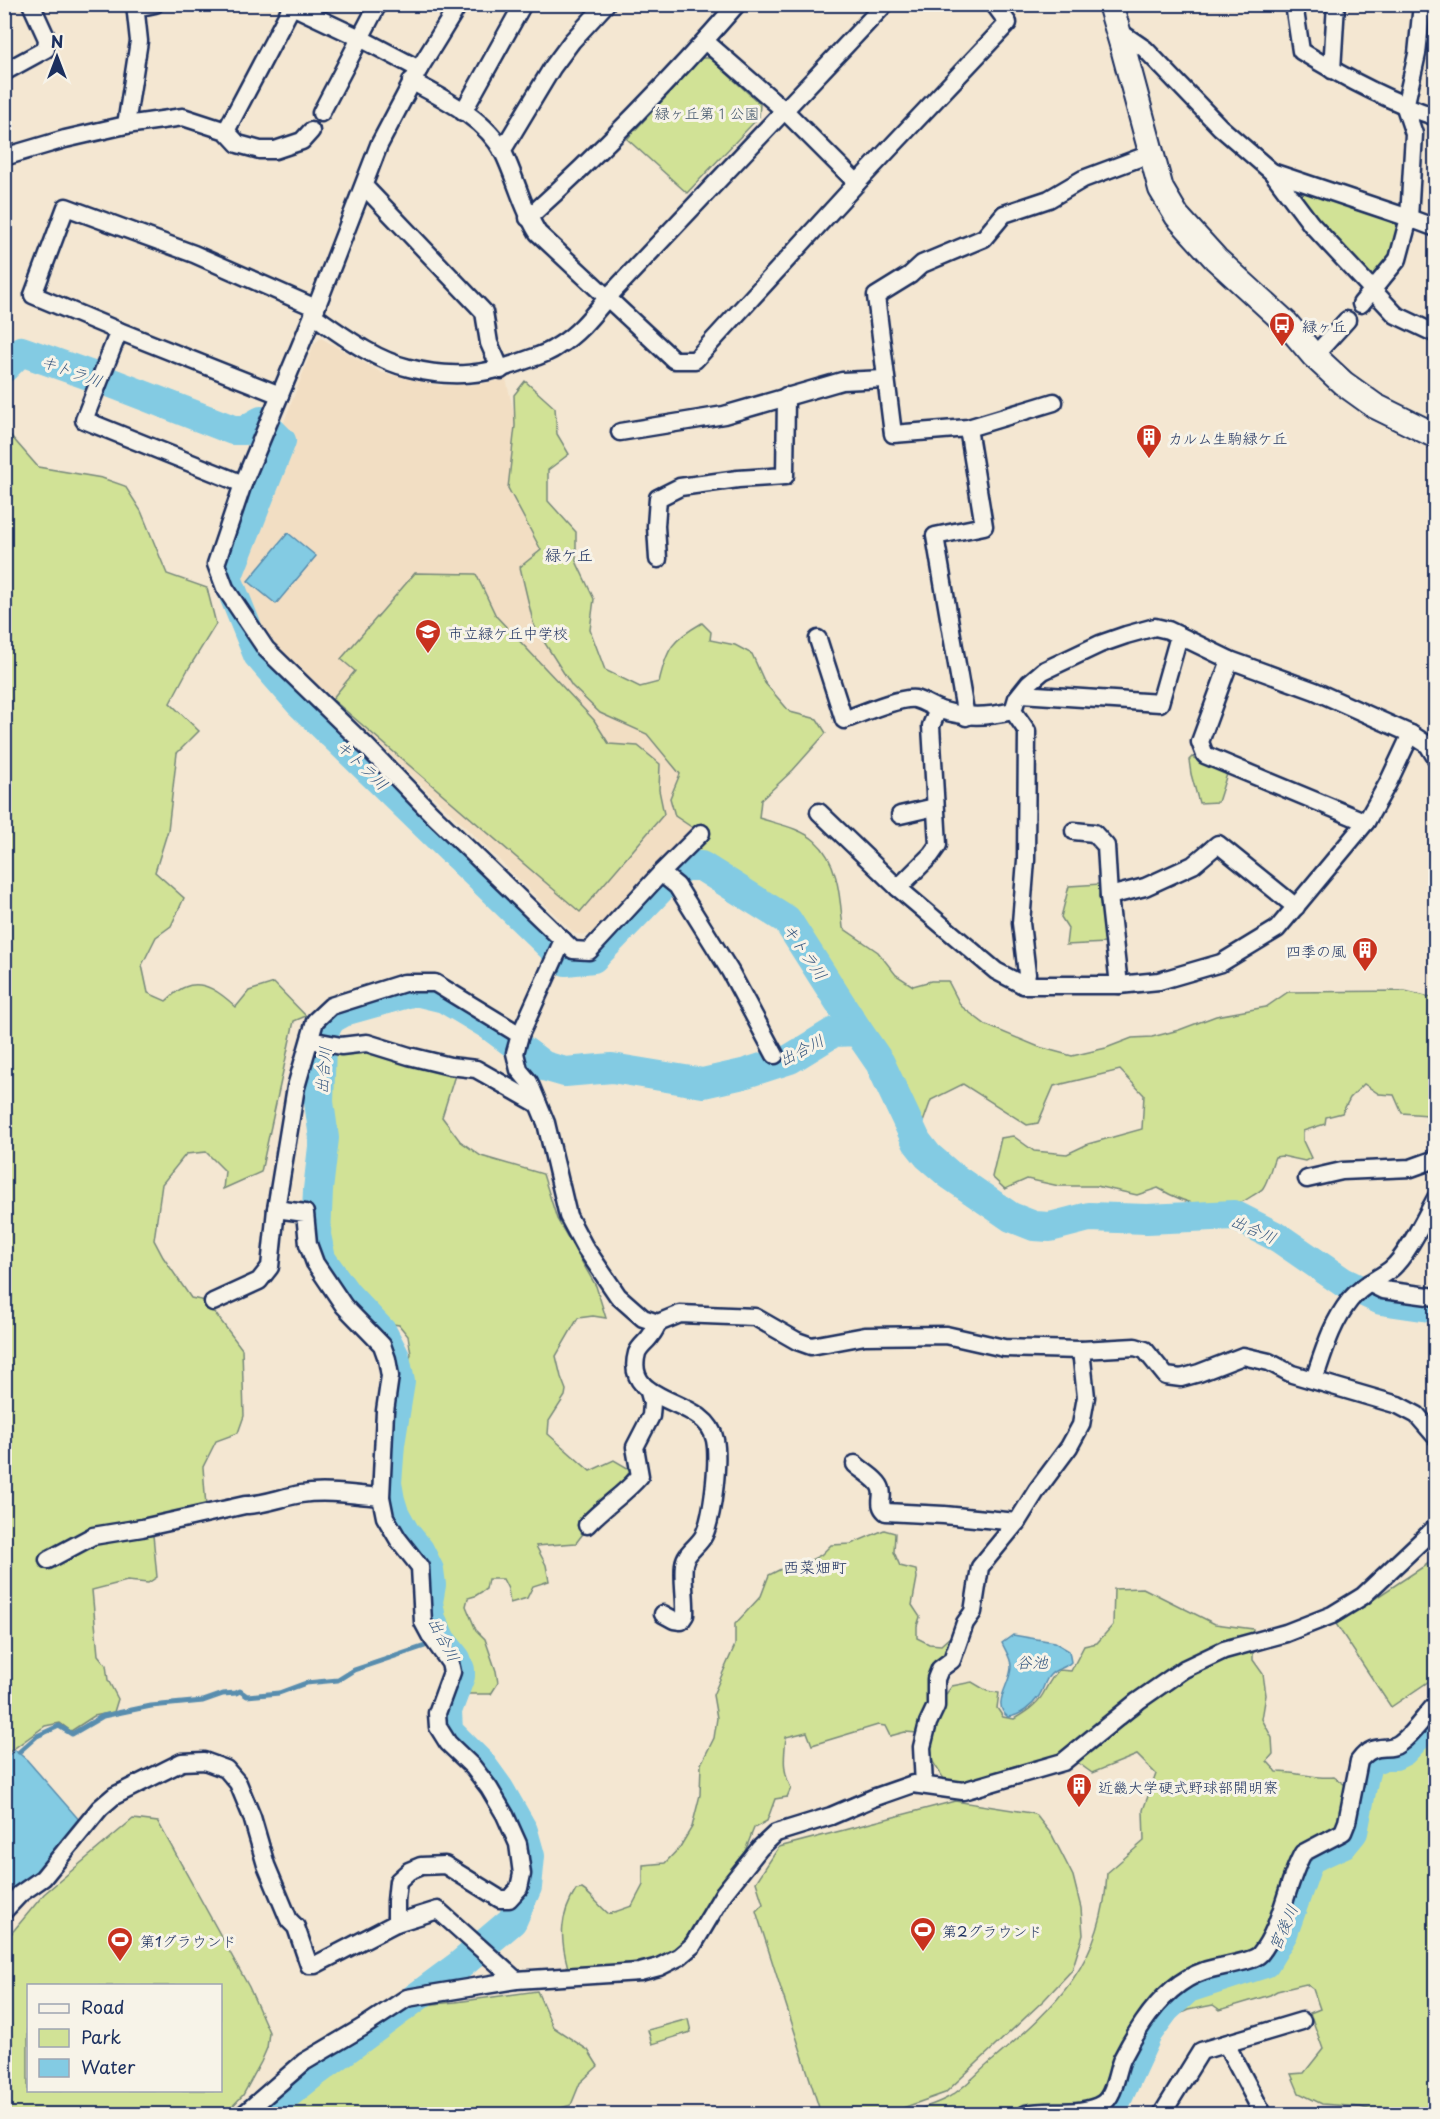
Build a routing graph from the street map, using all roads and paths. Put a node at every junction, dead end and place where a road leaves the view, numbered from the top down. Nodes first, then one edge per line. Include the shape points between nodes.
1 (31, 4) edge
2 (155, 4) edge
3 (378, 4) edge
4 (459, 4) edge
5 (523, 4) edge
6 (606, 4) edge
7 (737, 4) edge
8 (885, 4) edge
9 (994, 4) edge
10 (1110, 4) edge
11 (1294, 4) edge
12 (1336, 4) edge
13 (1422, 4) edge
14 (293, 5) edge
15 (135, 6) edge
16 (1116, 29) junction
17 (360, 38) junction
18 (705, 41) junction
19 (1332, 70) junction
20 (4, 72) edge
21 (415, 75) junction
22 (1405, 107) junction
23 (785, 111) junction
24 (463, 112) junction
25 (321, 114) dead end
26 (1436, 117) edge
27 (126, 125) junction
28 (226, 131) junction
29 (311, 131) dead end
30 (502, 151) junction
31 (1150, 154) junction
32 (4, 157) edge
33 (1272, 172) junction
34 (857, 183) junction
35 (364, 186) junction
36 (528, 218) junction
37 (1409, 218) junction
38 (1436, 228) edge
39 (1366, 297) junction
40 (607, 298) junction
41 (314, 312) junction
42 (1347, 320) dead end
43 (118, 331) junction
44 (1436, 334) edge
45 (1314, 356) junction
46 (501, 370) junction
47 (885, 378) junction
48 (280, 395) junction
49 (786, 396) junction
50 (1054, 402) dead end
51 (968, 428) junction
52 (620, 432) dead end
53 (1436, 436) edge
54 (243, 484) junction
55 (658, 559) dead end
56 (1179, 636) junction
57 (818, 639) dead end
58 (1230, 660) junction
59 (1021, 694) junction
60 (938, 709) junction
61 (1013, 711) junction
62 (966, 717) junction
63 (1411, 734) junction
64 (1436, 758) edge
65 (935, 807) junction
66 (819, 812) dead end
67 (900, 815) dead end
68 (1366, 822) junction
69 (1074, 831) dead end
70 (701, 833) dead end
71 (662, 873) junction
72 (898, 888) junction
73 (1109, 896) junction
74 (1296, 908) junction
75 (563, 940) junction
76 (1023, 985) junction
77 (1119, 985) junction
78 (520, 1035) junction
79 (310, 1040) junction
80 (775, 1055) dead end
81 (538, 1104) junction
82 (1436, 1159) edge
83 (1307, 1179) dead end
84 (1436, 1198) edge
85 (276, 1209) junction
86 (1369, 1283) junction
87 (1436, 1297) edge
88 (213, 1302) dead end
89 (658, 1323) junction
90 (1081, 1350) junction
91 (1314, 1380) junction
92 (649, 1392) junction
93 (1436, 1437) edge
94 (855, 1464) dead end
95 (381, 1497) junction
96 (1017, 1522) junction
97 (587, 1526) dead end
98 (1436, 1527) edge
99 (48, 1560) dead end
100 (663, 1614) dead end
101 (1436, 1704) edge
102 (924, 1785) junction
103 (4, 1911) edge
104 (396, 1923) junction
105 (516, 1980) junction
106 (1302, 2021) dead end
107 (1226, 2044) junction
108 (244, 2115) edge
109 (1026, 2115) edge
110 (1162, 2115) edge
111 (1263, 2115) edge

1 - 20 street via 47,39 46,49
2 - 15 street
3 - 17 street
4 - 21 street
5 - 24 street
6 - 30 street via 552,68
7 - 18 street
8 - 23 street
9 - 34 street via 1008,23
10 - 16 street
11 - 19 street via 1301,51
12 - 19 street
13 - 22 street via 1418,54
14 - 17 street
14 - 28 street
15 - 27 street via 139,41
16 - 31 street
16 - 33 street via 1145,50 1220,127
17 - 21 street
17 - 25 street
18 - 23 street
18 - 36 street via 586,166
19 - 22 street
21 - 24 street
21 - 35 street via 379,145
22 - 26 street
22 - 37 street via 1414,134
23 - 34 street
23 - 40 street
24 - 30 street via 487,129
27 - 28 street via 183,117
27 - 32 street
28 - 29 street via 238,144 260,150 275,150 302,141
30 - 36 street
31 - 45 street via 1161,189 1177,216 1216,259 1286,323
31 - 47 street via 1083,179 1049,199 1004,214 984,238 922,264 876,296
33 - 37 street
33 - 39 street
34 - 40 street via 695,360 674,360
35 - 41 street
35 - 46 street via 484,312 489,343
36 - 40 street via 538,233
37 - 38 street
37 - 39 street via 1398,260
39 - 44 street
40 - 46 street via 583,327 558,347
41 - 43 street via 194,254 66,207 33,295
41 - 46 street via 371,353 407,368 443,374
41 - 48 street
42 - 45 street
43 - 48 street
43 - 54 street via 84,420
45 - 53 street via 1342,383 1375,406
47 - 49 street via 842,381
47 - 51 street via 893,434
48 - 54 street
49 - 52 street via 724,415
49 - 55 street via 785,476 680,487 658,498
50 - 51 street
51 - 62 street via 984,526 935,537
54 - 75 street via 216,564 225,588 266,649
56 - 58 street
56 - 59 street via 1155,627 1108,641 1043,671
56 - 59 street via 1160,704
57 - 60 street via 844,720 901,700 915,699
58 - 63 street via 1315,691
58 - 68 street via 1200,742 1205,756
59 - 61 street
60 - 62 street
60 - 65 street via 931,726
61 - 62 street
61 - 76 street via 1027,731 1026,860 1021,923 1027,974
63 - 64 street via 1428,745
63 - 68 street
65 - 67 street
65 - 72 street via 938,844
66 - 72 street
68 - 74 street
69 - 73 street via 1094,833 1106,846
70 - 71 street
71 - 75 street via 589,951 573,951
71 - 80 street via 677,886 730,971
72 - 76 street via 996,971
73 - 74 street via 1144,887 1193,865 1218,844
73 - 77 street
74 - 77 street via 1277,929 1221,963 1159,981
75 - 78 street
76 - 77 street
78 - 79 street via 435,983 404,983 331,1005 315,1021
78 - 81 street via 514,1053
79 - 81 street via 341,1046 367,1043 450,1066 476,1069
79 - 85 street via 296,1088
81 - 89 street via 551,1140 568,1216 584,1246 618,1296 643,1318
82 - 83 street via 1411,1168 1342,1171
84 - 86 street via 1393,1268
85 - 88 street via 270,1267 259,1281
85 - 95 street via 305,1213 308,1244 315,1263 344,1306 382,1345 390,1376
86 - 87 street via 1383,1290
86 - 91 street via 1352,1298 1333,1325
89 - 90 street via 680,1314 755,1317 811,1346 865,1336 946,1335 1004,1348
89 - 92 street via 637,1354 639,1379
90 - 91 street via 1135,1347 1145,1350 1166,1376 1181,1378 1243,1356
90 - 96 street via 1086,1397 1081,1425
91 - 93 street via 1398,1405 1417,1415
92 - 97 street via 651,1416 635,1447 640,1476
92 - 100 street via 693,1411 706,1421 715,1439 715,1480 708,1520 703,1537 684,1563 685,1615 681,1621
94 - 96 street via 880,1485 880,1502 886,1512
95 - 99 street via 330,1492 302,1494 93,1536
95 - 104 street via 385,1517 420,1567 423,1622 450,1663 452,1672 437,1713 438,1727 484,1781 505,1815 518,1844 522,1874 519,1888 509,1899 500,1899 445,1865 421,1866 398,1881
96 - 102 street via 980,1567 973,1612 962,1629 952,1660 940,1669 936,1679 936,1706 922,1747
98 - 102 street via 1355,1601 1323,1619 1224,1650 1184,1669 1063,1762 963,1791
101 - 109 street via 1398,1746 1372,1750 1359,1761 1343,1832 1303,1853 1279,1919 1261,1953 1186,1978 1158,2002 1121,2061 1110,2097 1101,2105
102 - 105 street via 914,1784 776,1833 724,1893 693,1945 659,1967 640,1972
103 - 104 street via 43,1878 114,1796 182,1762 204,1761 226,1769 238,1783 266,1865 289,1920 296,1927 309,1965
104 - 105 street via 438,1910
105 - 108 street via 406,1998 304,2062
106 - 107 street
107 - 110 street via 1201,2051
107 - 111 street

